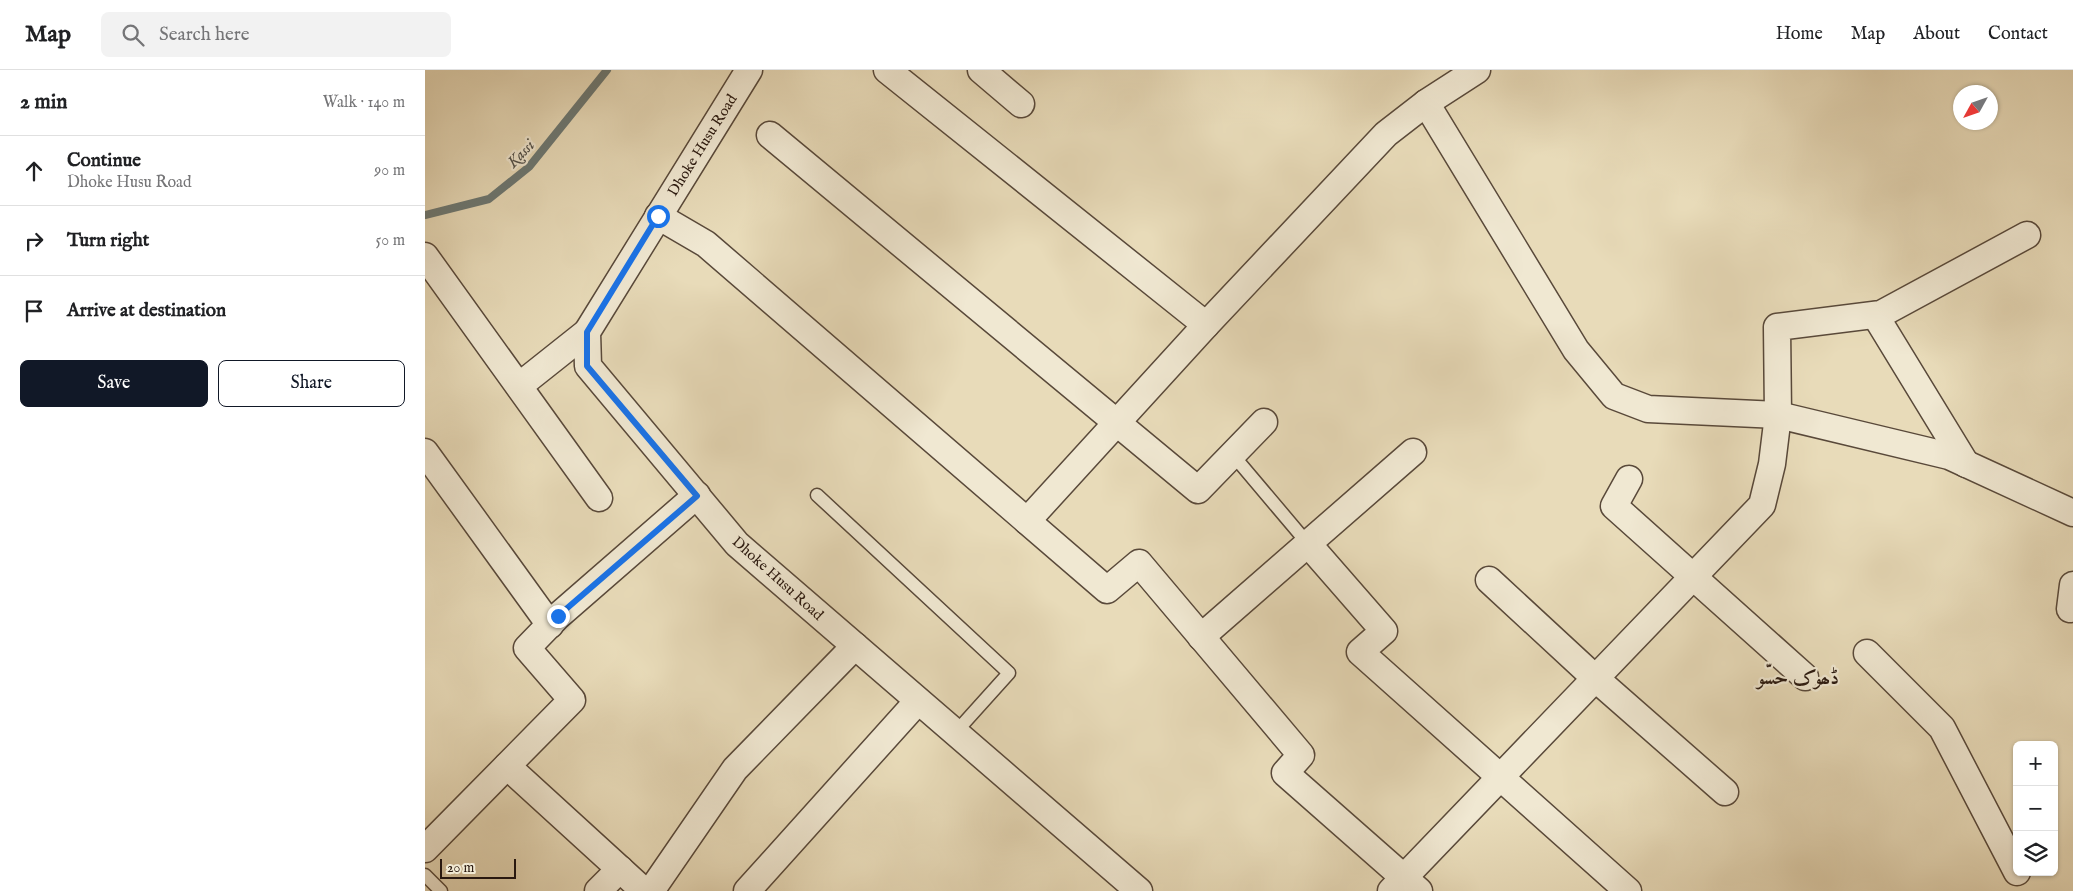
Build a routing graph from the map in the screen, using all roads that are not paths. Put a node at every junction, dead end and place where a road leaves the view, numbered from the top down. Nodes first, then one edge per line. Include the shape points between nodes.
1 (749, 70) edge
2 (887, 70) edge
3 (981, 70) edge
4 (1477, 70) edge
5 (1426, 103) junction
6 (1021, 104) dead end
7 (770, 135) dead end
8 (658, 216) junction
9 (2027, 235) dead end
10 (425, 256) edge
11 (1875, 315) junction
12 (1206, 325) junction
13 (587, 332) junction
14 (519, 386) junction
15 (1778, 415) junction
16 (1264, 422) dead end
17 (1116, 423) junction
18 (425, 452) edge
19 (1413, 452) dead end
20 (1233, 454) junction
21 (1966, 464) junction
22 (1629, 478) dead end
23 (817, 495) dead end
24 (697, 496) junction
25 (599, 498) dead end
26 (2073, 513) edge
27 (1027, 521) junction
28 (1309, 545) junction
29 (1694, 576) junction
30 (1489, 580) dead end
31 (550, 625) junction
32 (1201, 636) junction
33 (855, 646) junction
34 (1867, 653) dead end
35 (1805, 677) dead end
36 (1595, 678) junction
37 (918, 701) junction
38 (955, 733) junction
39 (507, 766) junction
40 (1500, 777) junction
41 (1725, 792) dead end
42 (425, 849) edge
43 (2013, 864) edge
44 (620, 869) junction
45 (425, 875) edge
46 (2019, 876) edge
47 (1404, 887) edge
48 (441, 891) edge
49 (597, 891) edge
50 (644, 891) edge
51 (651, 891) edge
52 (747, 891) edge
53 (1139, 891) edge
54 (1628, 891) edge
55 (2027, 891) edge

1 - 8 street, Dhoke Husu Road
2 - 12 street
3 - 6 street
4 - 5 street
5 - 12 street via 1386,134
5 - 15 street via 1576,350 1614,396 1648,409
7 - 17 street
8 - 13 street, Dhoke Husu Road
8 - 27 street via 706,244
9 - 11 street
10 - 14 street
11 - 15 street via 1777,327
11 - 21 street
12 - 17 street
13 - 14 street
13 - 24 street, Dhoke Husu Road via 587,366
14 - 25 street
15 - 21 street via 1949,456
15 - 29 street via 1772,464 1762,505
16 - 20 street
17 - 20 street via 1198,490
17 - 27 street
18 - 31 street
19 - 28 street
20 - 28 lane
21 - 26 street
22 - 29 street via 1614,506
23 - 38 lane via 1009,672
24 - 31 street
24 - 33 street, Dhoke Husu Road via 737,544
27 - 32 street via 1107,590 1139,563
28 - 32 street
28 - 40 street via 1384,631 1360,652
29 - 35 street
29 - 36 street
30 - 36 street
31 - 39 street via 527,648 572,700
32 - 47 street via 1301,755 1285,773
33 - 37 street, Dhoke Husu Road
33 - 51 street via 735,769
34 - 43 street via 1942,728
36 - 40 street
36 - 41 street
37 - 38 street, Dhoke Husu Road
37 - 52 street
38 - 53 street, Dhoke Husu Road
39 - 42 street
39 - 44 street
40 - 47 street
40 - 54 street
44 - 49 street
44 - 50 street
45 - 48 lane
46 - 55 street

